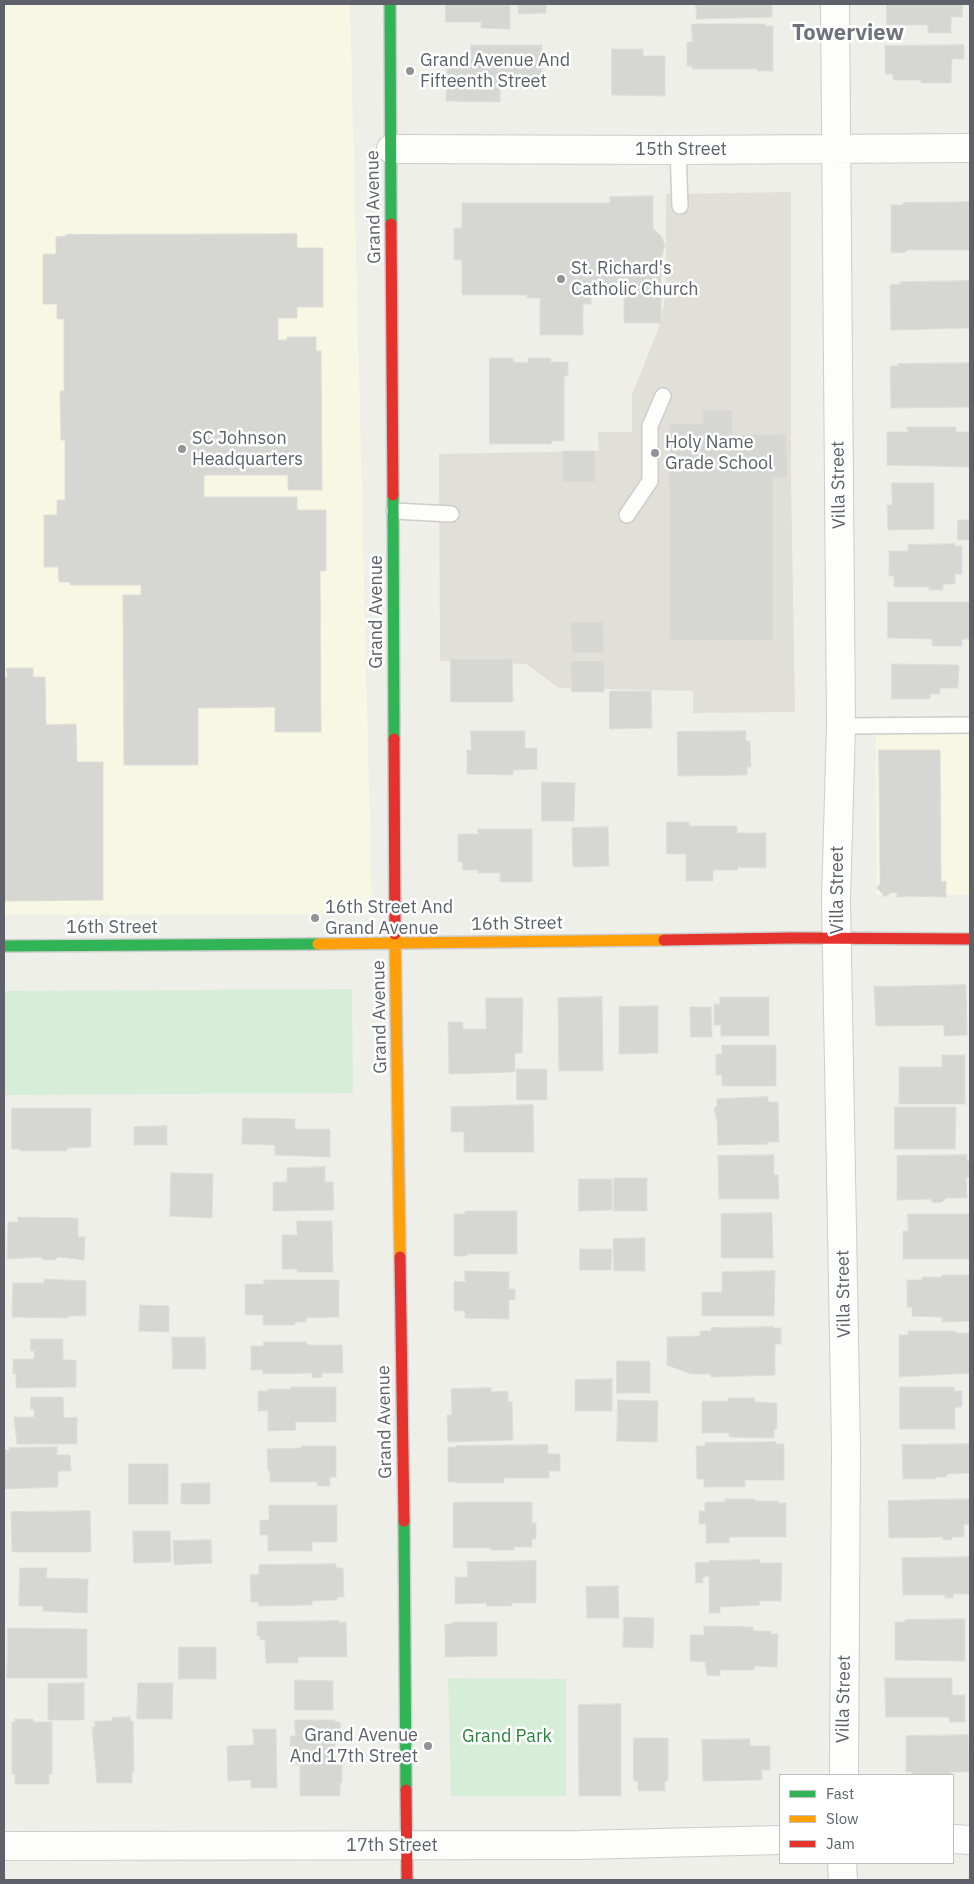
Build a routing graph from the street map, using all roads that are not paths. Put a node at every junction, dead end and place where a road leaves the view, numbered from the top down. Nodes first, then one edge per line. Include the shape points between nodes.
1 (390, 4) edge
2 (835, 4) edge
3 (970, 148) edge
4 (391, 149) junction
5 (678, 150) junction
6 (836, 150) junction
7 (680, 206) dead end
8 (663, 396) dead end
9 (394, 510) junction
10 (451, 514) dead end
11 (627, 515) dead end
12 (970, 725) edge
13 (841, 726) junction
14 (838, 938) junction
15 (970, 939) edge
16 (396, 944) junction
17 (4, 946) edge
18 (844, 1774) edge
19 (954, 1839) edge
20 (779, 1840) edge
21 (970, 1840) edge
22 (4, 1846) edge
23 (407, 1846) junction
24 (842, 1864) edge
25 (407, 1880) edge
26 (843, 1880) edge

1 - 4 street, Grand Avenue
2 - 6 street, Villa Street
3 - 6 street, 15th Street
4 - 5 street, 15th Street
4 - 9 street, Grand Avenue
5 - 6 street, 15th Street
5 - 7 lane
6 - 13 street, Villa Street
8 - 11 lane via 650,426 650,481
9 - 10 lane
9 - 16 street, Grand Avenue
12 - 13 lane
13 - 14 street, Villa Street via 836,900
14 - 15 street, 16th Street
14 - 16 street, 16th Street
14 - 18 street, Villa Street via 846,1448
16 - 17 street, 16th Street
16 - 23 street, Grand Avenue
19 - 21 street
20 - 23 street, 17th Street
22 - 23 street, 17th Street
23 - 25 street, Grand Avenue
24 - 26 street

